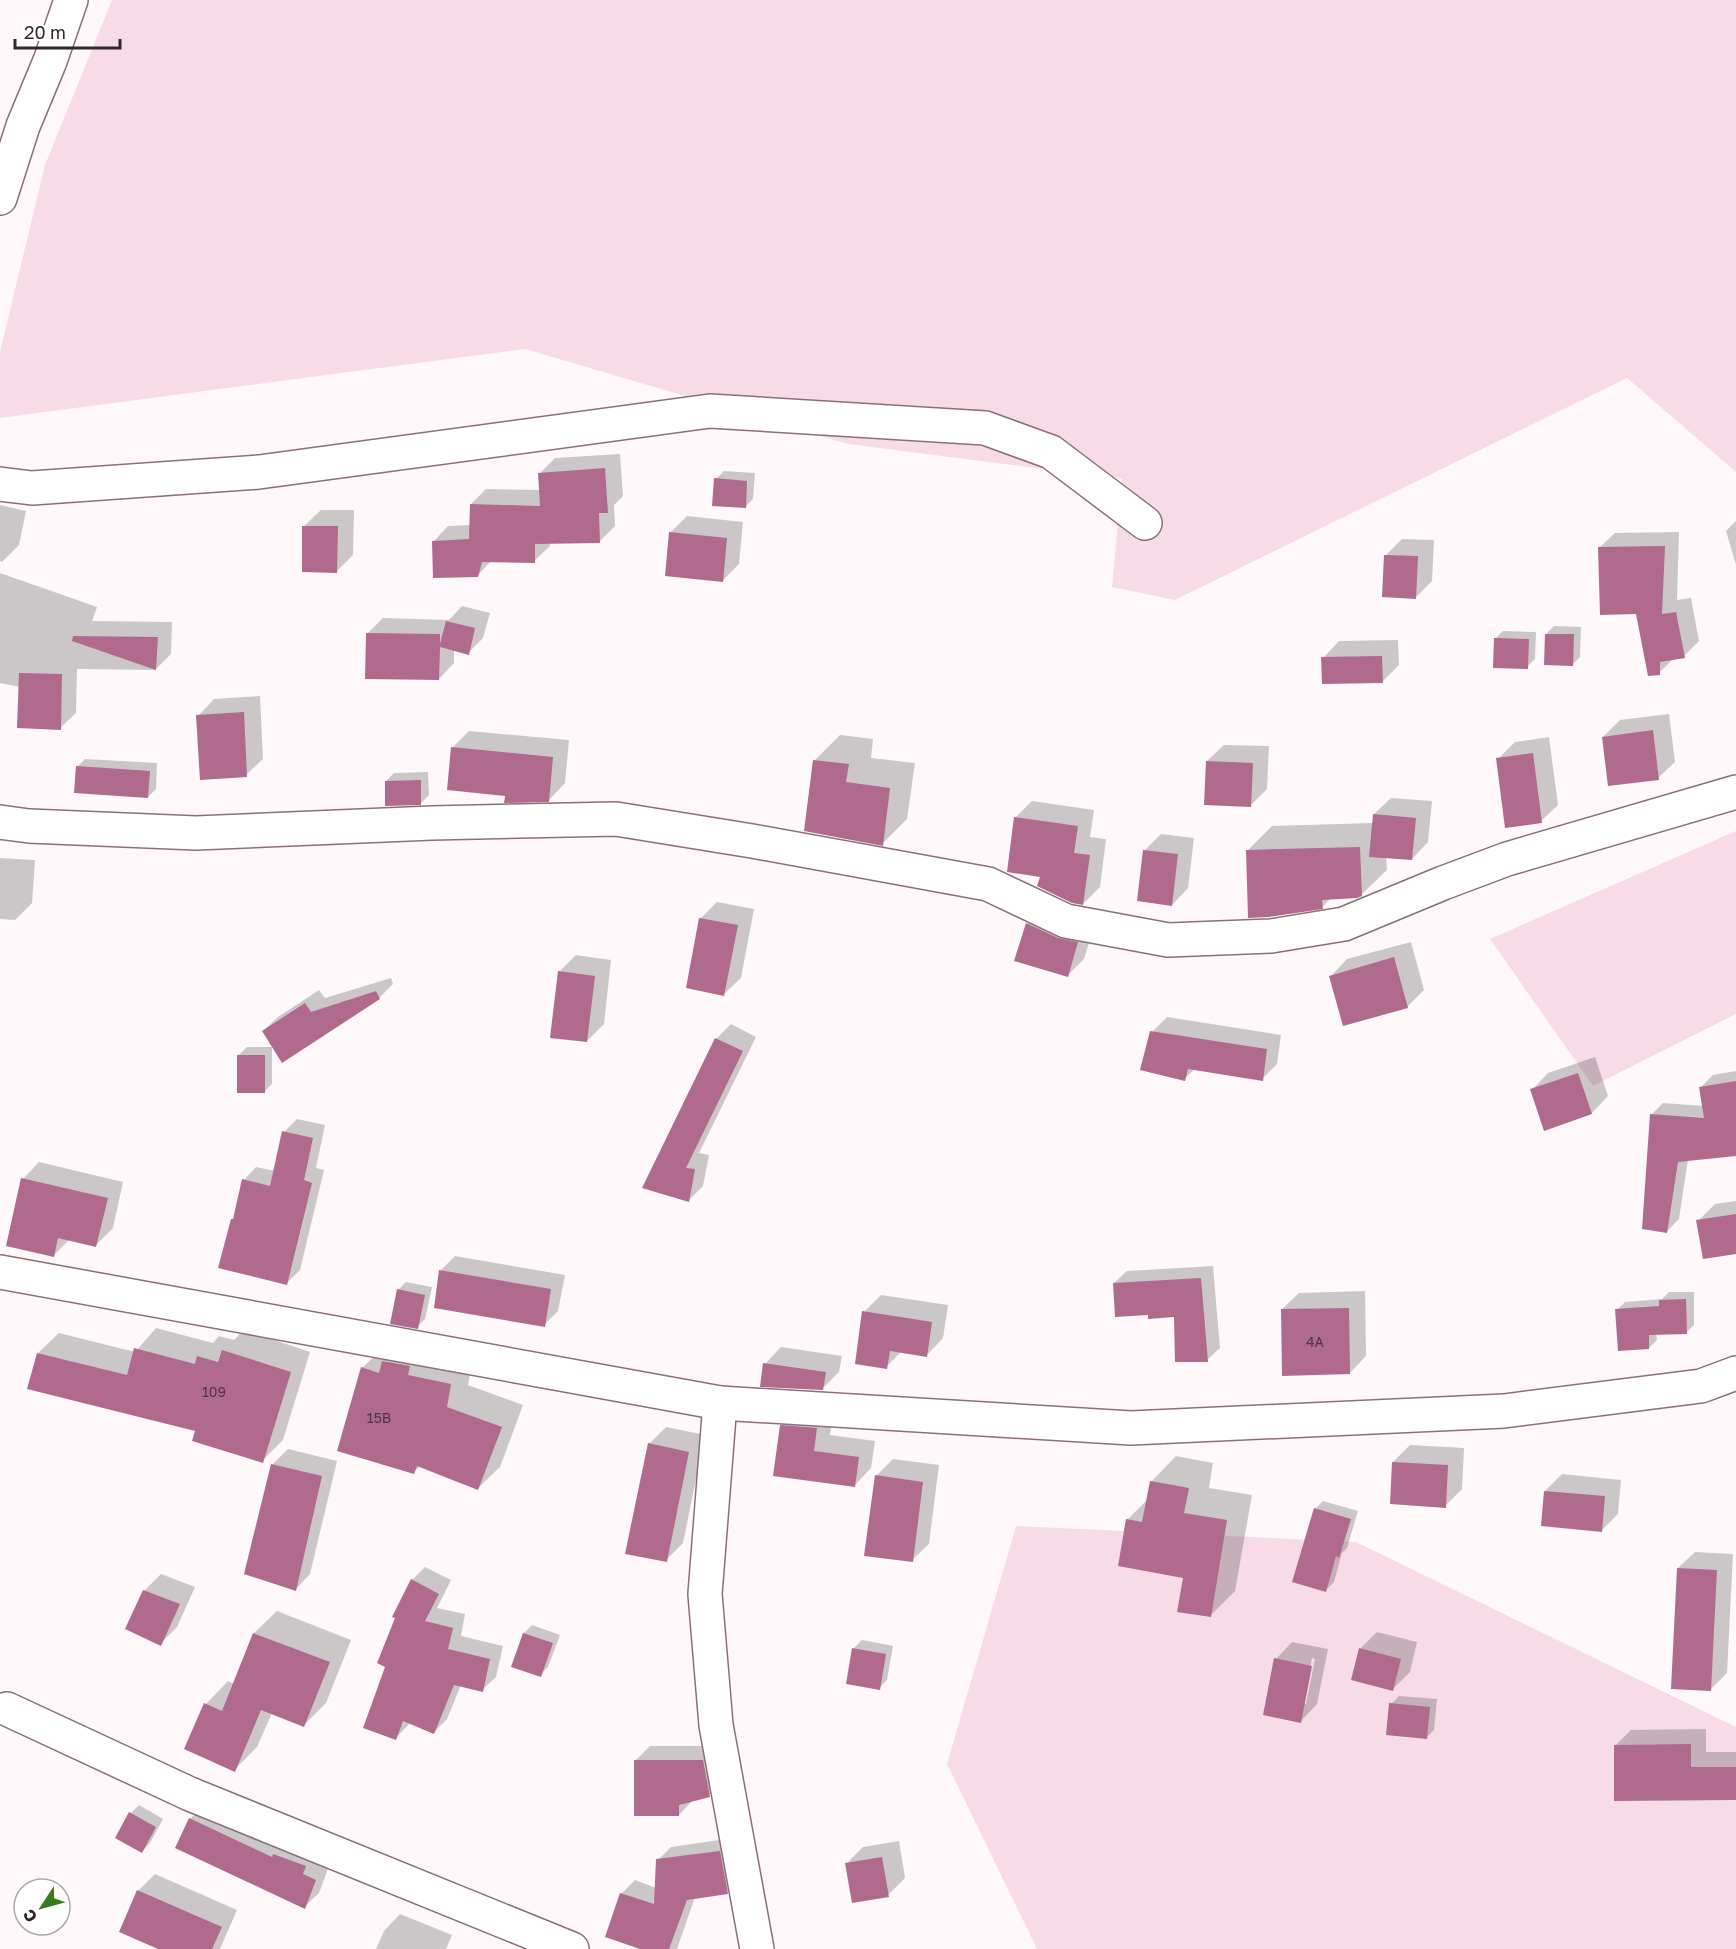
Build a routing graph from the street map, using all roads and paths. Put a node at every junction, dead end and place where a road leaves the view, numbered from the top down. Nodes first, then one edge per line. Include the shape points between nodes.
1 (71, 0) edge
2 (0, 198) edge
3 (0, 484) edge
4 (1145, 523) dead end
5 (1736, 792) edge
6 (0, 822) edge
7 (0, 1272) edge
8 (1736, 1373) edge
9 (720, 1403) junction
10 (8, 1709) dead end
11 (572, 1949) edge
12 (757, 1949) edge

1 - 2 street
3 - 4 street via 32,488 259,472 710,411 985,428 1052,452
5 - 6 street via 1507,859 1344,924 1271,936 1168,940 1066,921 987,884 616,819 196,833
7 - 9 street
8 - 9 street via 1701,1386 1504,1412 1131,1428
9 - 12 street via 705,1594 716,1725
10 - 11 street via 189,1794

